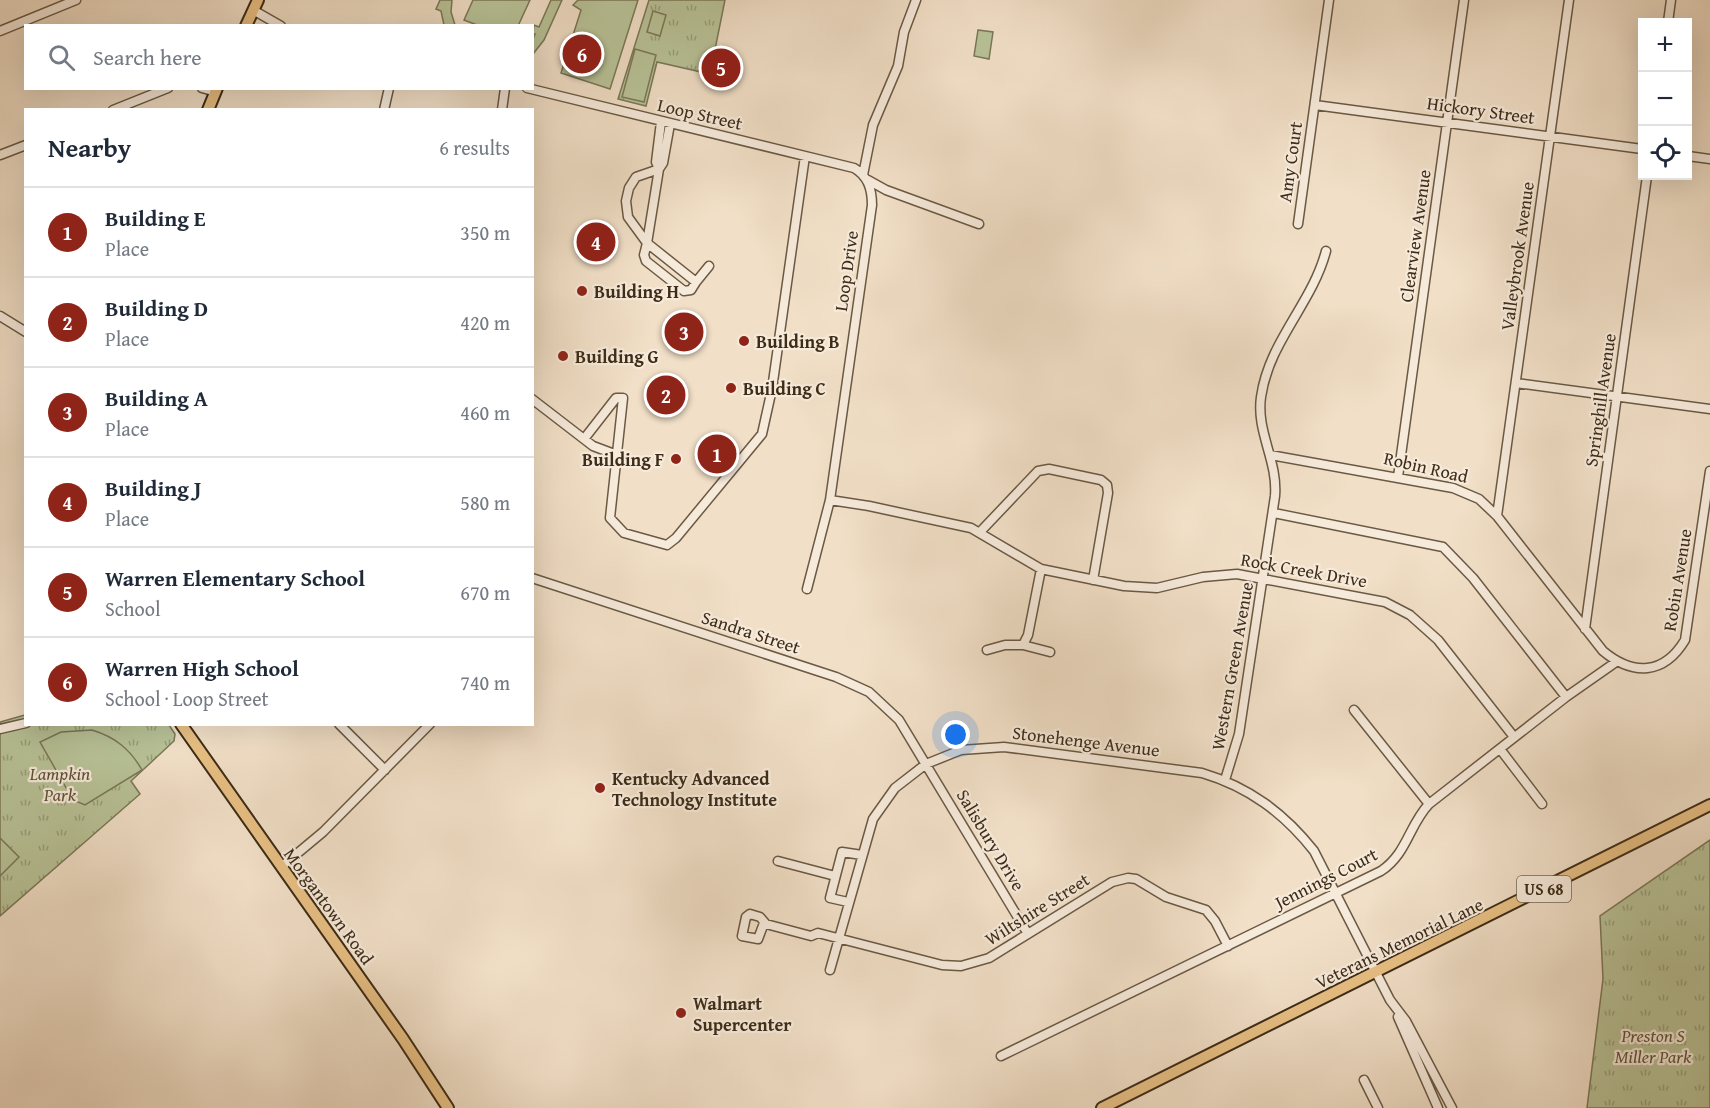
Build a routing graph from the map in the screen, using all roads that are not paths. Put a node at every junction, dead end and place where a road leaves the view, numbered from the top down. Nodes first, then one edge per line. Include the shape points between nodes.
1 (76, 0) edge
2 (916, 0) edge
3 (1329, 0) edge
4 (1464, 0) edge
5 (1569, 0) edge
6 (1671, 0) edge
7 (256, 5) edge
8 (1669, 18) edge
9 (247, 24) edge
10 (279, 24) edge
11 (0, 31) edge
12 (163, 90) edge
13 (216, 90) edge
14 (389, 90) edge
15 (505, 90) edge
16 (534, 90) edge
17 (1315, 105) junction
18 (118, 108) edge
19 (209, 108) edge
20 (384, 108) edge
21 (502, 108) edge
22 (1448, 122) junction
23 (665, 123) junction
24 (1550, 136) junction
25 (24, 146) edge
26 (1638, 148) edge
27 (0, 155) edge
28 (805, 156) junction
29 (1692, 157) edge
30 (1710, 159) edge
31 (658, 169) junction
32 (865, 177) junction
33 (1646, 180) edge
34 (980, 224) dead end
35 (1298, 224) dead end
36 (650, 227) junction
37 (639, 231) junction
38 (648, 243) junction
39 (1326, 251) dead end
40 (709, 266) dead end
41 (696, 282) junction
42 (0, 316) edge
43 (24, 331) edge
44 (1516, 383) junction
45 (1617, 397) junction
46 (534, 401) edge
47 (1710, 409) edge
48 (584, 439) junction
49 (617, 455) junction
50 (1270, 455) junction
51 (1710, 471) edge
52 (1398, 477) junction
53 (830, 500) junction
54 (1274, 513) junction
55 (1497, 516) junction
56 (980, 532) junction
57 (1041, 568) junction
58 (1264, 578) junction
59 (534, 579) edge
60 (1093, 580) junction
61 (807, 589) dead end
62 (1585, 629) junction
63 (1023, 645) junction
64 (987, 650) dead end
65 (1050, 652) dead end
66 (1616, 662) junction
67 (1566, 697) junction
68 (1354, 710) dead end
69 (24, 723) edge
70 (182, 726) edge
71 (341, 726) edge
72 (428, 726) edge
73 (0, 729) edge
74 (1514, 737) junction
75 (1500, 749) junction
76 (926, 764) junction
77 (385, 770) junction
78 (1225, 780) junction
79 (1430, 804) junction
80 (1542, 804) dead end
81 (1710, 805) edge
82 (861, 855) junction
83 (778, 861) dead end
84 (281, 867) junction
85 (835, 876) junction
86 (1337, 894) junction
87 (848, 902) junction
88 (764, 923) dead end
89 (1028, 934) junction
90 (838, 938) junction
91 (1228, 946) junction
92 (830, 970) dead end
93 (1376, 973) junction
94 (1390, 1000) junction
95 (1001, 1056) dead end
96 (1364, 1080) dead end
97 (448, 1108) edge
98 (1102, 1108) edge
99 (1378, 1108) edge
100 (1438, 1108) edge
101 (1452, 1108) edge

1 - 11 street
2 - 32 street, Loop Drive via 904,32 898,66 873,125
3 - 17 street, Amy Court
4 - 22 street, Clearview Avenue
5 - 24 street, Valleybrook Avenue
6 - 8 street
7 - 9 main road
7 - 10 street
12 - 18 street
13 - 19 main road
14 - 20 street
15 - 21 street
16 - 23 street, Loop Street
17 - 22 street, Hickory Street
17 - 35 street, Amy Court
22 - 24 street, Hickory Street
22 - 52 street, Clearview Avenue
23 - 28 street, Loop Street
23 - 31 street via 663,163
24 - 26 street, Hickory Street
24 - 44 street, Valleybrook Avenue
25 - 27 street
28 - 32 street, Loop Street via 854,168
28 - 49 street via 762,434 667,545 624,533 613,523 610,512
29 - 30 street
31 - 36 street
31 - 37 street via 636,177 629,188 626,208
32 - 34 street, Loop Street via 886,190
32 - 53 street, Loop Drive via 872,191 872,205
33 - 45 street, Springhill Avenue
36 - 37 street
36 - 38 street
37 - 38 street
38 - 41 street
38 - 41 street via 646,261 679,289 687,291
39 - 50 street, Western Green Avenue via 1313,287 1283,334 1267,370 1260,408
40 - 41 street
42 - 43 street
44 - 45 street
44 - 55 street, Valleybrook Avenue
45 - 47 street
45 - 62 street, Springhill Avenue
46 - 48 street
48 - 49 street via 601,451
48 - 49 street via 616,398 623,398
50 - 52 street, Robin Road
50 - 54 street, Western Green Avenue via 1276,480
51 - 66 street, Robin Avenue via 1685,640 1665,663 1651,668 1635,669
52 - 55 street, Robin Road via 1462,490
53 - 56 street, Rock Creek Drive via 897,511
53 - 61 street, Loop Drive
54 - 58 street, Western Green Avenue
54 - 67 street via 1443,547 1473,578
55 - 62 street, Robin Road
56 - 57 street, Rock Creek Drive
56 - 60 street via 1038,471 1049,469 1096,478 1104,482 1108,493
57 - 60 street, Rock Creek Drive
57 - 63 street
58 - 60 street, Rock Creek Drive via 1221,574 1157,588
58 - 74 street, Rock Creek Drive via 1367,597 1410,615 1444,647
58 - 78 street, Western Green Avenue via 1238,743
59 - 76 street, Sandra Street via 859,687 893,713
62 - 66 street
63 - 64 street
63 - 65 street
66 - 67 street, Jennings Court
67 - 74 street, Jennings Court
68 - 79 street
69 - 73 street
70 - 84 main road, Morgantown Road
71 - 77 street
72 - 77 street
74 - 75 street, Jennings Court
75 - 79 street, Jennings Court
75 - 80 street
76 - 78 street, Stonehenge Avenue via 961,750 1004,747 1180,769
76 - 82 street, Stonehenge Avenue via 902,781 883,802
76 - 89 street, Salisbury Drive
77 - 84 street via 323,832
78 - 86 street, Stonehenge Avenue via 1264,801 1299,832
79 - 86 street, Jennings Court via 1395,860
81 - 93 main road, Veterans Memorial Lane / US 68
82 - 85 street via 842,852
82 - 87 street, Stonehenge Avenue
83 - 85 street
84 - 97 main road, Morgantown Road
85 - 87 street via 830,898
86 - 91 street, Jennings Court
86 - 93 street, Stonehenge Avenue
87 - 90 street, Stonehenge Avenue
88 - 90 street, Wiltshire Street via 811,936 818,933
89 - 90 street, Wiltshire Street via 989,958 961,966 942,965
89 - 91 street, Wiltshire Street via 1112,882 1128,878 1166,897 1206,910
90 - 92 street, Stonehenge Avenue
91 - 95 street, Jennings Court
93 - 94 street, Stonehenge Avenue
93 - 98 main road, Veterans Memorial Lane / US 68
94 - 100 street
94 - 101 street via 1406,1021
96 - 99 street

